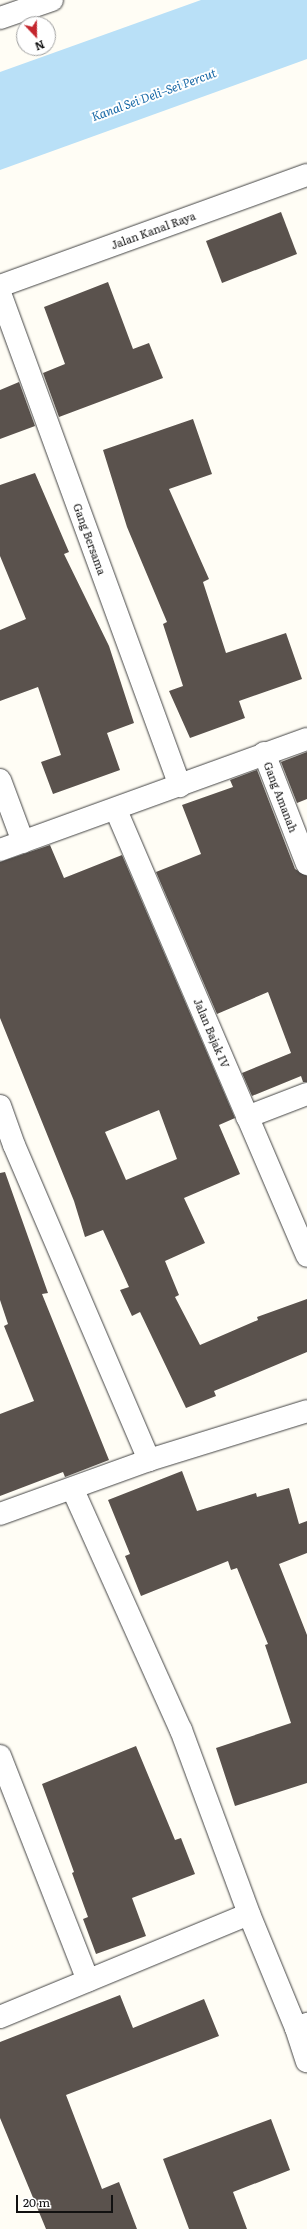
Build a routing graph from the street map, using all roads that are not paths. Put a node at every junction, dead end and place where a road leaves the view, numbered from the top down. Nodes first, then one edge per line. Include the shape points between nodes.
1 (52, 0) edge
2 (0, 18) edge
3 (306, 178) edge
4 (0, 286) edge
5 (0, 293) edge
6 (307, 739) edge
7 (264, 753) junction
8 (0, 780) edge
9 (180, 786) junction
10 (116, 810) junction
11 (23, 842) junction
12 (0, 850) edge
13 (307, 864) edge
14 (307, 1094) edge
15 (0, 1106) edge
16 (248, 1117) junction
17 (307, 1256) edge
18 (307, 1412) edge
19 (149, 1460) junction
20 (73, 1490) junction
21 (0, 1514) edge
22 (0, 1756) edge
23 (249, 1914) junction
24 (88, 1980) junction
25 (0, 2017) edge
26 (301, 2026) edge
27 (307, 2061) edge

1 - 2 street
3 - 4 street, Jalan Kanal Raya
5 - 9 street, Gang Bersama
6 - 7 street
7 - 9 street
7 - 13 street, Gang Amanah
8 - 11 street
9 - 10 street
10 - 11 street
10 - 16 street, Jalan Bajak IV
11 - 12 street
14 - 16 street
15 - 19 street via 14,1146
16 - 17 street, Jalan Bajak IV
18 - 19 street
19 - 20 street
20 - 21 street
20 - 23 street via 181,1730
22 - 24 street
23 - 24 street
23 - 26 street
24 - 25 street
26 - 27 street

